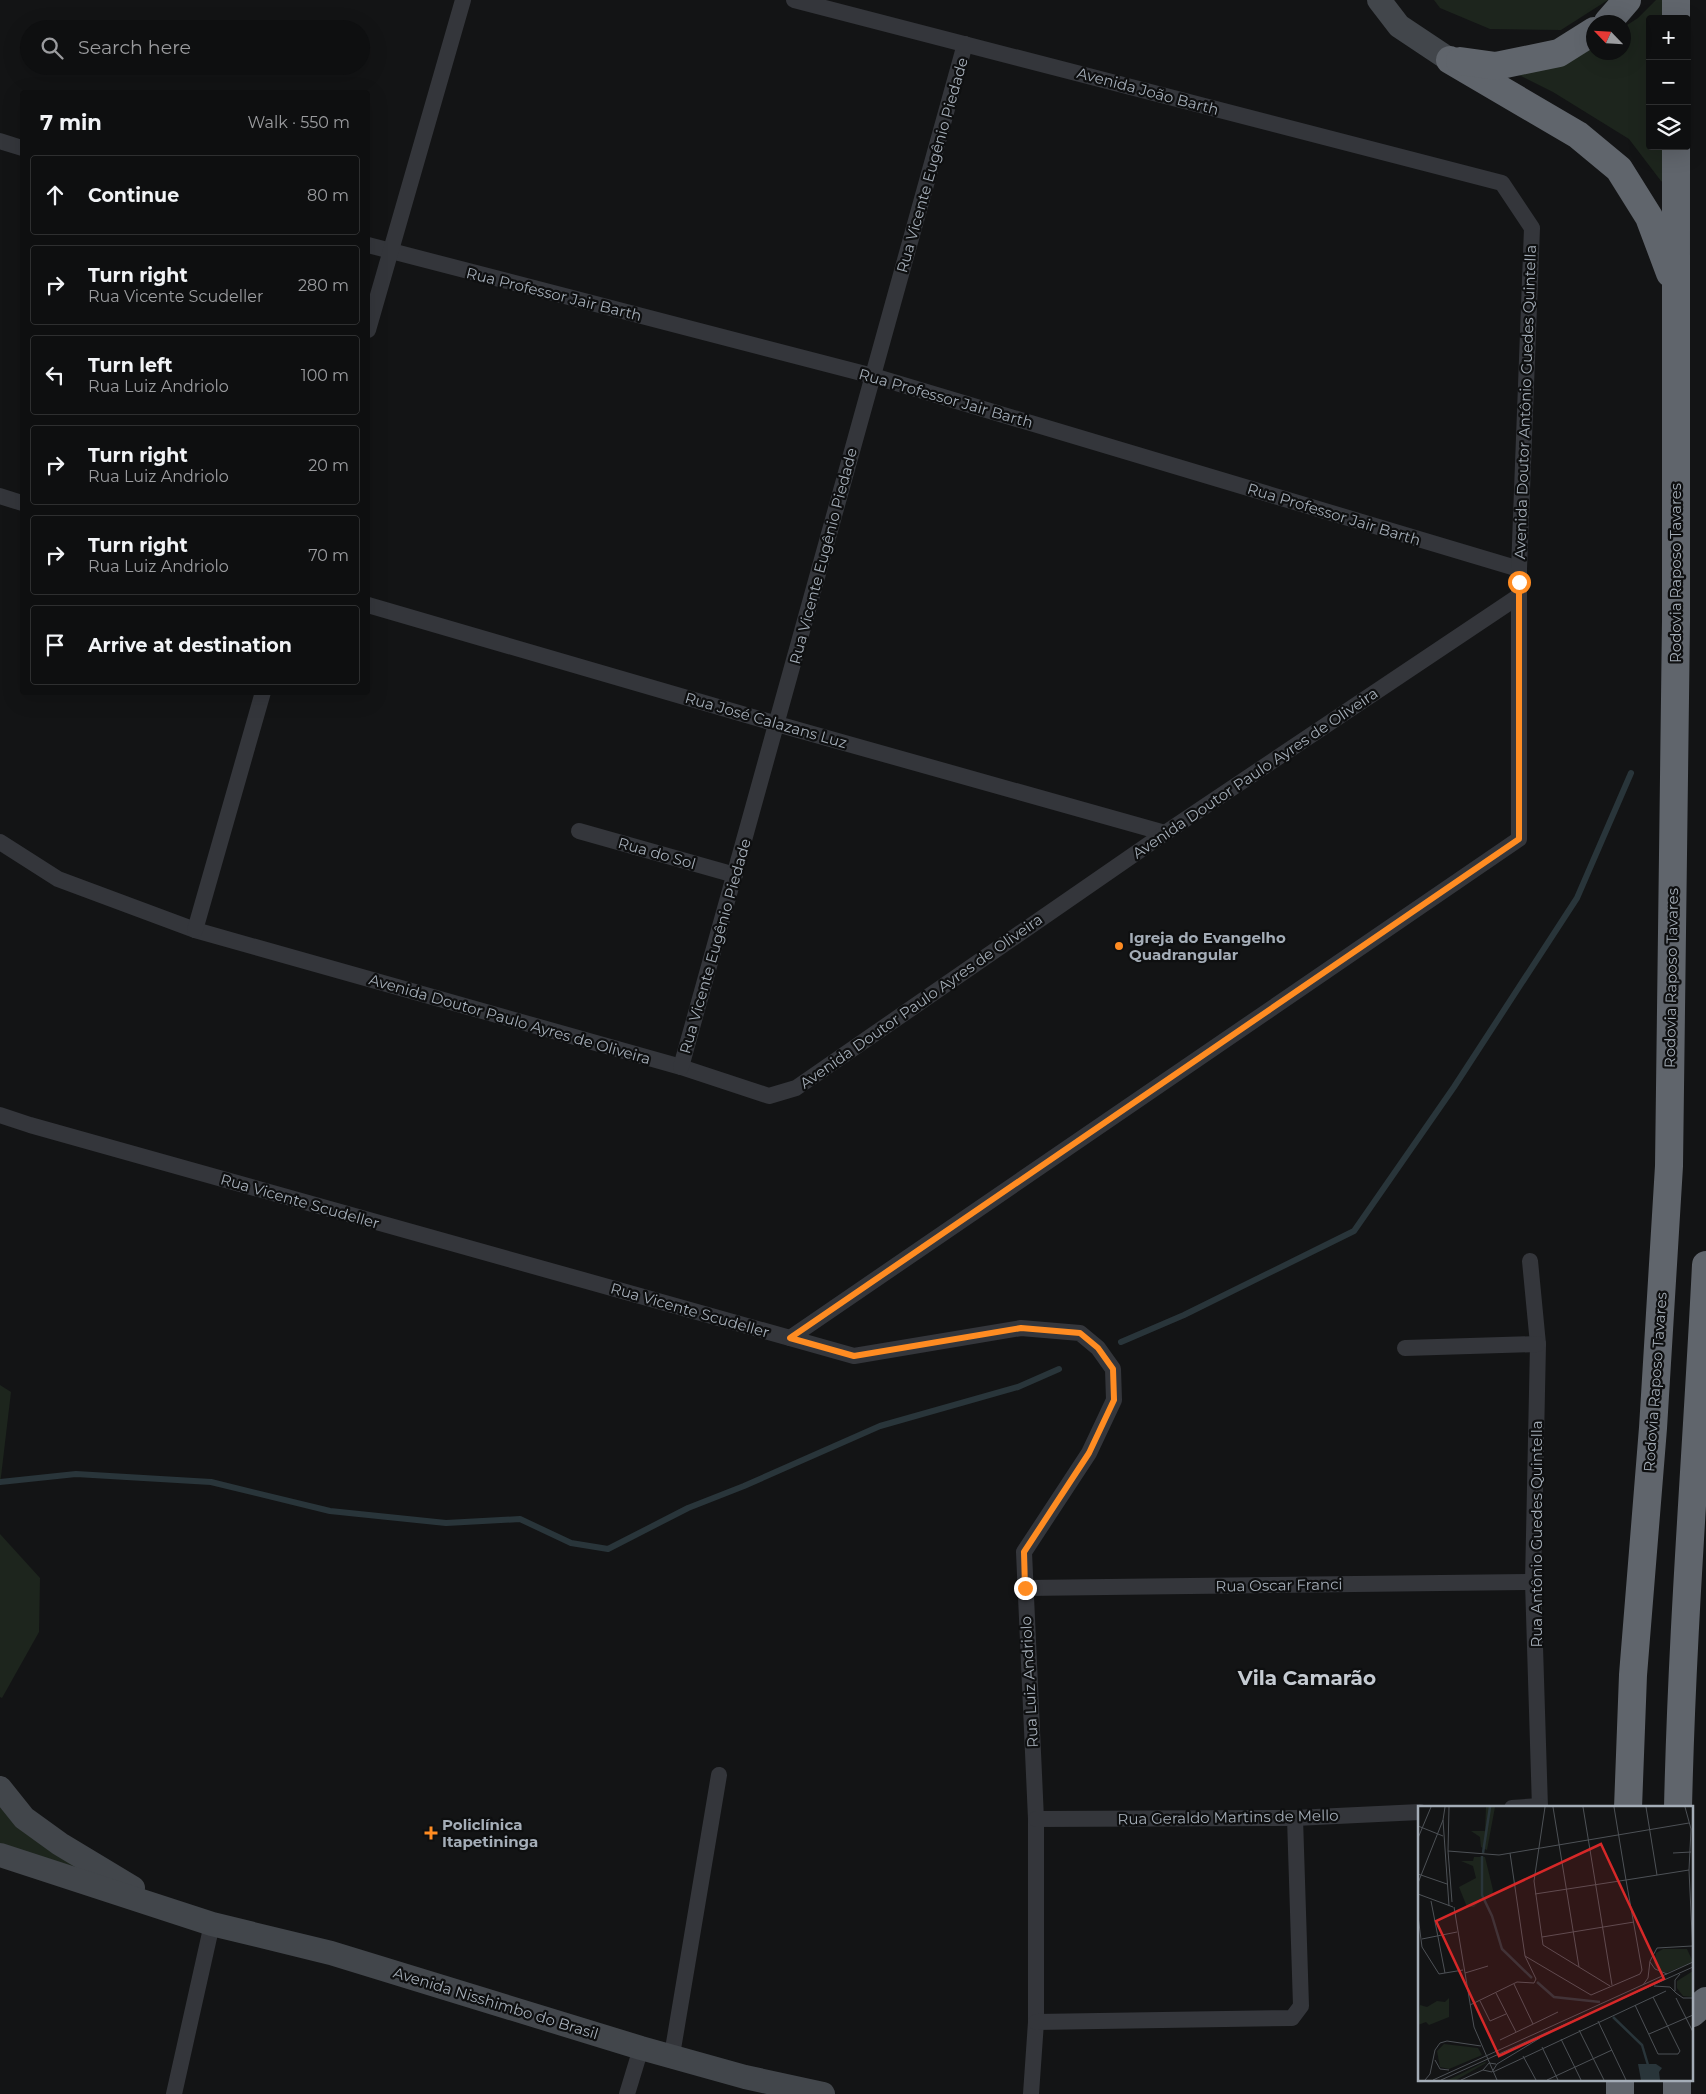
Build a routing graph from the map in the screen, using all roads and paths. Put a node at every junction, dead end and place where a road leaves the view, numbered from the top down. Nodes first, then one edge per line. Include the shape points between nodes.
1 (462, 0) edge
2 (794, 0) edge
3 (1379, 0) edge
4 (1627, 0) edge
5 (1676, 0) edge
6 (1614, 15) edge
7 (1676, 15) edge
8 (1586, 36) edge
9 (965, 44) junction
10 (1450, 60) junction
11 (0, 141) edge
12 (20, 147) edge
13 (1676, 150) edge
14 (1502, 183) joint
15 (370, 246) edge
16 (390, 251) junction
17 (1677, 292) junction
18 (370, 323) edge
19 (873, 376) junction
20 (0, 496) edge
21 (20, 502) edge
22 (1519, 569) junction
23 (1519, 596) junction
24 (370, 606) edge
25 (262, 695) edge
26 (777, 724) junction
27 (580, 831) dead end
28 (1165, 833) junction
29 (1519, 839) joint
30 (0, 842) edge
31 (735, 874) junction
32 (194, 930) junction
33 (681, 1067) junction
34 (0, 1115) edge
35 (1530, 1261) dead end
36 (1706, 1265) edge
37 (790, 1338) junction
38 (1538, 1344) junction
39 (1405, 1348) dead end
40 (1698, 1427) junction
41 (1706, 1505) edge
42 (1533, 1582) junction
43 (1025, 1588) junction
44 (719, 1775) dead end
45 (0, 1788) edge
46 (1540, 1806) edge
47 (1628, 1806) edge
48 (1678, 1806) edge
49 (1418, 1812) edge
50 (1036, 1818) junction
51 (1295, 1818) junction
52 (0, 1855) edge
53 (169, 1909) junction
54 (212, 1924) junction
55 (1706, 2001) edge
56 (1694, 2011) edge
57 (1036, 2022) junction
58 (641, 2048) junction
59 (672, 2055) junction
60 (174, 2094) edge
61 (628, 2094) edge
62 (823, 2094) edge
63 (1031, 2094) edge

1 - 16 street
2 - 9 street, Avenida João Barth
3 - 10 main road via 1399,26
4 - 6 highway
5 - 7 highway
8 - 10 highway via 1559,53 1496,66
9 - 14 street, Avenida João Barth
9 - 19 street, Rua Vicente Eugênio Piedade
10 - 17 highway via 1578,135 1619,169 1649,217
11 - 12 street
13 - 17 highway, Rodovia Raposo Tavares
14 - 22 street, Avenida Doutor Antônio Guedes Quintella via 1532,228
15 - 16 street, Rua Professor Jair Barth
16 - 18 street
16 - 19 street, Rua Professor Jair Barth
17 - 47 highway, Rodovia Raposo Tavares via 1669,1166 1653,1428 1633,1675
19 - 22 street, Rua Professor Jair Barth
19 - 26 street, Rua Vicente Eugênio Piedade
20 - 21 street
22 - 23 street, Avenida Doutor Antônio Guedes Quintella
23 - 28 street, Avenida Doutor Paulo Ayres de Oliveira
23 - 29 street, Avenida Doutor Antônio Guedes Quintella
24 - 26 street, Rua José Calazans Luz
25 - 32 street
26 - 28 street, Rua José Calazans Luz
26 - 31 street, Rua Vicente Eugênio Piedade
27 - 31 street, Rua do Sol
28 - 33 street, Avenida Doutor Paulo Ayres de Oliveira via 796,1088 769,1096
29 - 37 street, Rua Vicente Scudeller
30 - 32 street, Avenida Doutor Paulo Ayres de Oliveira via 58,879
31 - 33 street, Rua Vicente Eugênio Piedade
32 - 33 street, Avenida Doutor Paulo Ayres de Oliveira
34 - 37 street, Rua Vicente Scudeller
35 - 38 street, Rua Antônio Guedes Quintella
36 - 40 highway
37 - 43 street, Rua Luiz Andriolo via 854,1356 1021,1328 1080,1333 1098,1348 1113,1369 1114,1400 1089,1453 1024,1552
38 - 39 street
38 - 42 street, Rua Antônio Guedes Quintella
40 - 41 highway
40 - 48 highway via 1680,1703
42 - 43 street, Rua Oscar Franci
42 - 46 street, Rua Antônio Guedes Quintella
43 - 50 street, Rua Luiz Andriolo
44 - 59 street
45 - 53 main road, Avenida Nisshimbo do Brasil via 24,1818 60,1844
49 - 51 street, Rua Geraldo Martins de Mello
50 - 51 street, Rua Geraldo Martins de Mello
50 - 57 street, Rua Luiz Andriolo
51 - 57 street via 1301,2006 1292,2018
52 - 53 main road, Avenida Nisshimbo do Brasil
53 - 54 main road, Avenida Nisshimbo do Brasil
54 - 58 main road, Avenida Nisshimbo do Brasil via 331,1953
54 - 60 street
55 - 56 highway
57 - 63 street, Rua Luiz Andriolo
58 - 59 main road, Avenida Nisshimbo do Brasil
58 - 61 street
59 - 62 main road, Avenida Nisshimbo do Brasil via 745,2077

